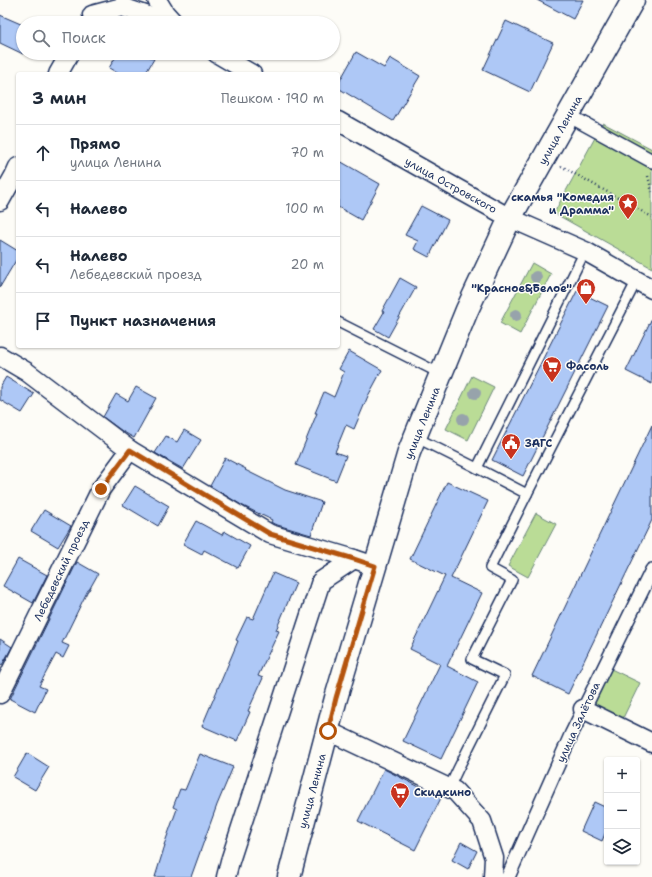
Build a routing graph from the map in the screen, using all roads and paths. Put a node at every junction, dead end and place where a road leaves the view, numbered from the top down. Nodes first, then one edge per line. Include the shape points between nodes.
1 (157, 0) edge
2 (633, 0) edge
3 (91, 13) edge
4 (148, 16) edge
5 (168, 16) edge
6 (66, 60) edge
7 (228, 60) edge
8 (59, 72) edge
9 (249, 72) edge
10 (568, 114) junction
11 (340, 122) edge
12 (544, 157) junction
13 (652, 160) edge
14 (16, 172) edge
15 (0, 201) edge
16 (652, 217) edge
17 (510, 218) junction
18 (585, 251) junction
19 (644, 284) edge
20 (340, 323) edge
21 (0, 356) edge
22 (441, 374) junction
23 (415, 437) junction
24 (130, 450) junction
25 (477, 468) junction
26 (527, 494) junction
27 (354, 559) junction
28 (375, 566) junction
29 (652, 570) edge
30 (0, 694) edge
31 (583, 709) junction
32 (328, 731) junction
33 (652, 743) edge
34 (448, 788) junction
35 (226, 877) edge
36 (289, 877) edge
37 (493, 877) edge
38 (508, 877) edge

1 - 5 street
2 - 10 main road, улица Ленина
3 - 4 street via 122,7
6 - 8 street
7 - 9 street
10 - 12 main road, улица Ленина
10 - 13 street
11 - 17 street, улица Островского
12 - 16 path
12 - 17 main road, улица Ленина
14 - 15 street
17 - 18 street, улица Островского
17 - 22 main road, улица Ленина via 467,310
18 - 19 street, улица Островского
18 - 25 lane
19 - 26 lane
20 - 22 lane
21 - 24 street via 27,372
22 - 23 main road, улица Ленина
23 - 25 lane
23 - 28 main road, улица Ленина
24 - 27 street via 270,534
24 - 30 street, Лебедевский проезд via 101,489
25 - 26 lane
26 - 34 lane via 490,568 512,580 472,659 505,675
27 - 28 street
27 - 35 street via 321,581
28 - 32 main road, улица Ленина
29 - 31 street, улица Залётова
31 - 33 street
31 - 38 street, улица Залётова
32 - 34 street
32 - 36 main road, улица Ленина
34 - 37 street via 455,791 482,821 494,858

